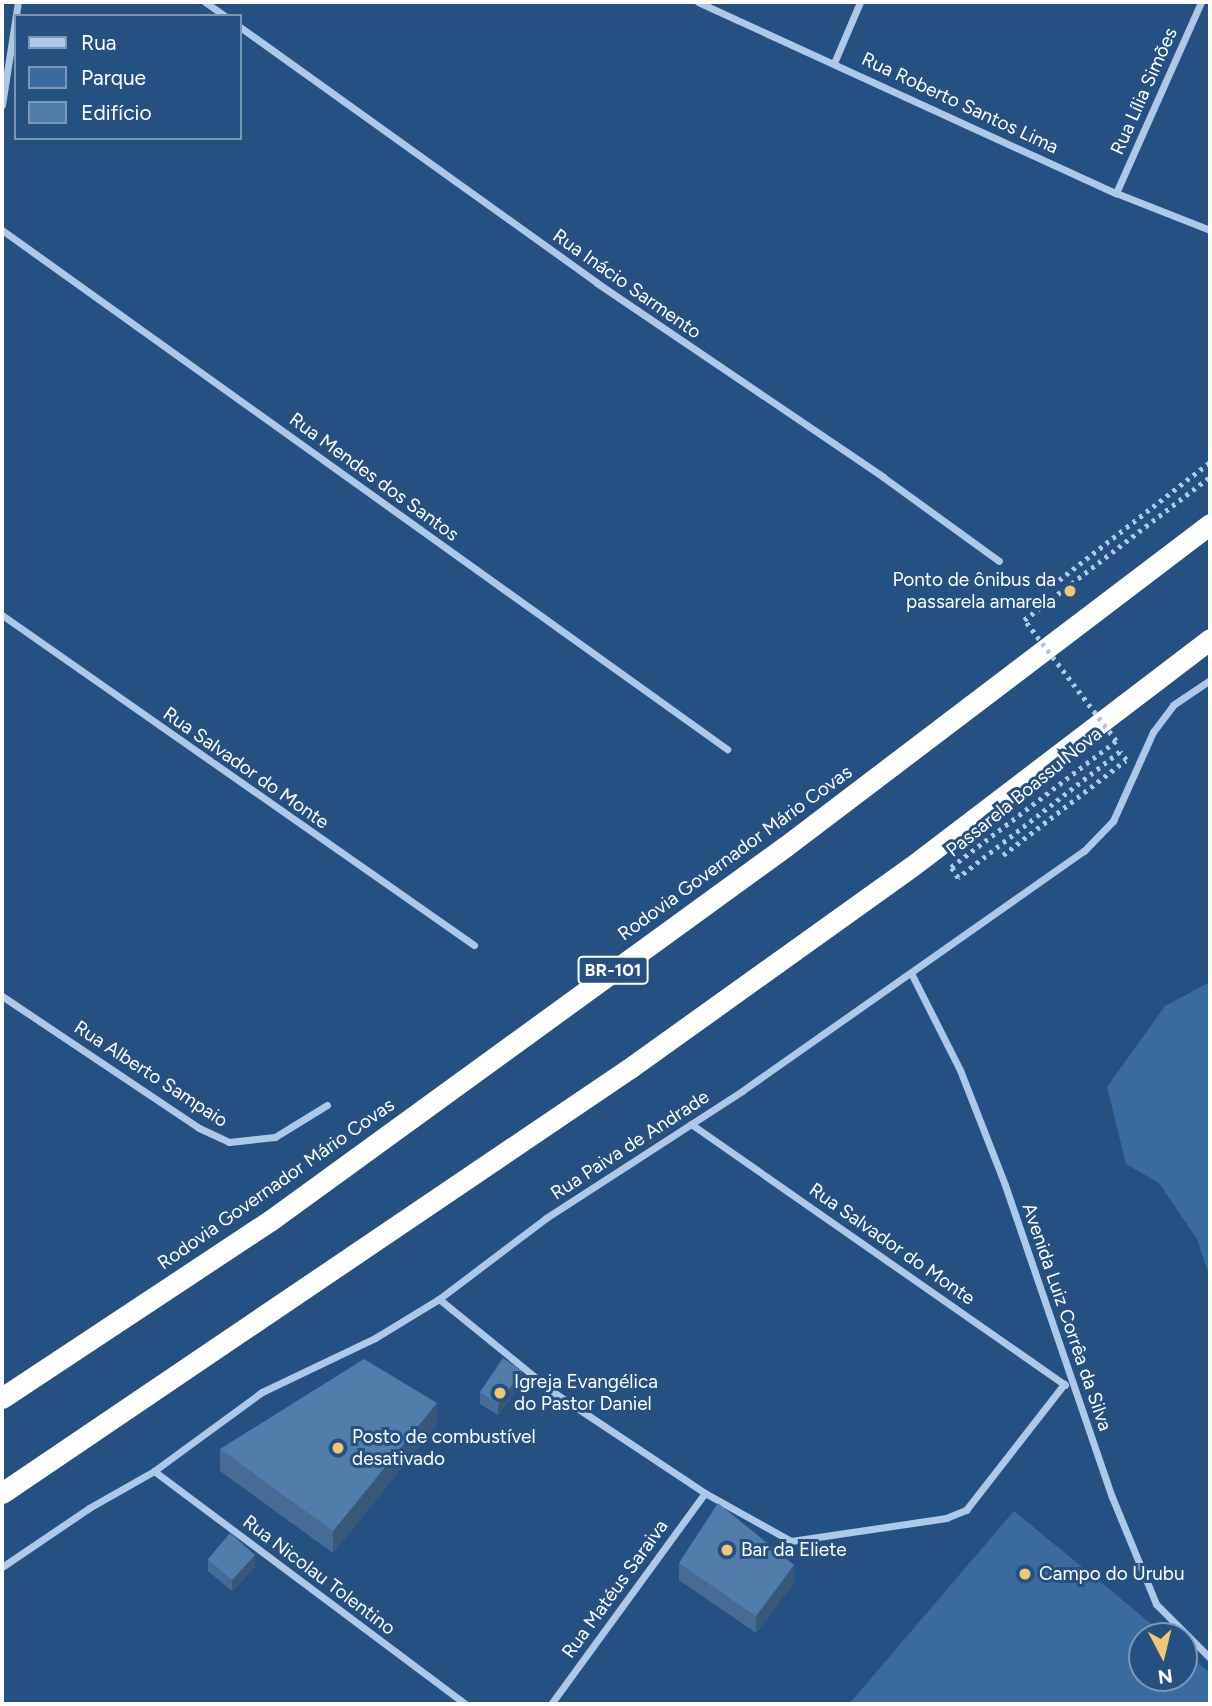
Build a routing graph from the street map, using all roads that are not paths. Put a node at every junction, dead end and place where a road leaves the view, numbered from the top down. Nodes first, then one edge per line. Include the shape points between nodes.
1 (205, 2) edge
2 (698, 2) edge
3 (860, 2) edge
4 (1201, 2) edge
5 (222, 14) edge
6 (14, 28) edge
7 (242, 28) edge
8 (834, 63) junction
9 (2, 105) edge
10 (1116, 192) junction
11 (2, 230) edge
12 (1210, 230) edge
13 (1210, 524) edge
14 (999, 561) dead end
15 (2, 615) edge
16 (1210, 639) edge
17 (1210, 680) edge
18 (727, 749) dead end
19 (474, 945) dead end
20 (911, 973) junction
21 (2, 996) edge
22 (327, 1105) dead end
23 (691, 1124) junction
24 (439, 1299) junction
25 (1064, 1384) junction
26 (1074, 1392) junction
27 (2, 1398) edge
28 (154, 1471) junction
29 (2, 1493) edge
30 (705, 1493) junction
31 (2, 1567) edge
32 (1210, 1658) edge
33 (465, 1704) edge
34 (551, 1704) edge

1 - 5 street
2 - 8 street, Rua Roberto Santos Lima
3 - 8 street
4 - 10 street, Rua Lília Simões
6 - 9 street
7 - 14 street, Rua Inácio Sarmento via 597,284
8 - 10 street, Rua Roberto Santos Lima
10 - 12 street, Rua Roberto Santos Lima
11 - 18 street, Rua Mendes dos Santos
13 - 27 highway, Rodovia Governador Mário Covas / BR-101 via 786,846 271,1220
15 - 19 street, Rua Salvador do Monte
16 - 29 highway via 911,867 630,1068
17 - 20 street, Rua Paiva de Andrade via 1174,705 1153,732 1114,821 1084,851
20 - 23 street, Rua Paiva de Andrade
20 - 26 street, Avenida Luiz Corrêa da Silva via 960,1070 1000,1172
21 - 22 street, Rua Alberto Sampaio via 199,1128 229,1142 275,1137
23 - 24 street, Rua Paiva de Andrade via 546,1218
23 - 25 street, Rua Salvador do Monte
24 - 28 street, Rua Paiva de Andrade via 375,1338 262,1392
24 - 30 street via 556,1394
25 - 26 street, Rua Salvador do Monte
25 - 30 street via 966,1510 946,1518 791,1541
26 - 32 street, Avenida Luiz Corrêa da Silva via 1156,1604
28 - 31 street, Rua Paiva de Andrade
28 - 33 street, Rua Nicolau Tolentino
30 - 34 street, Rua Matéus Saraiva

